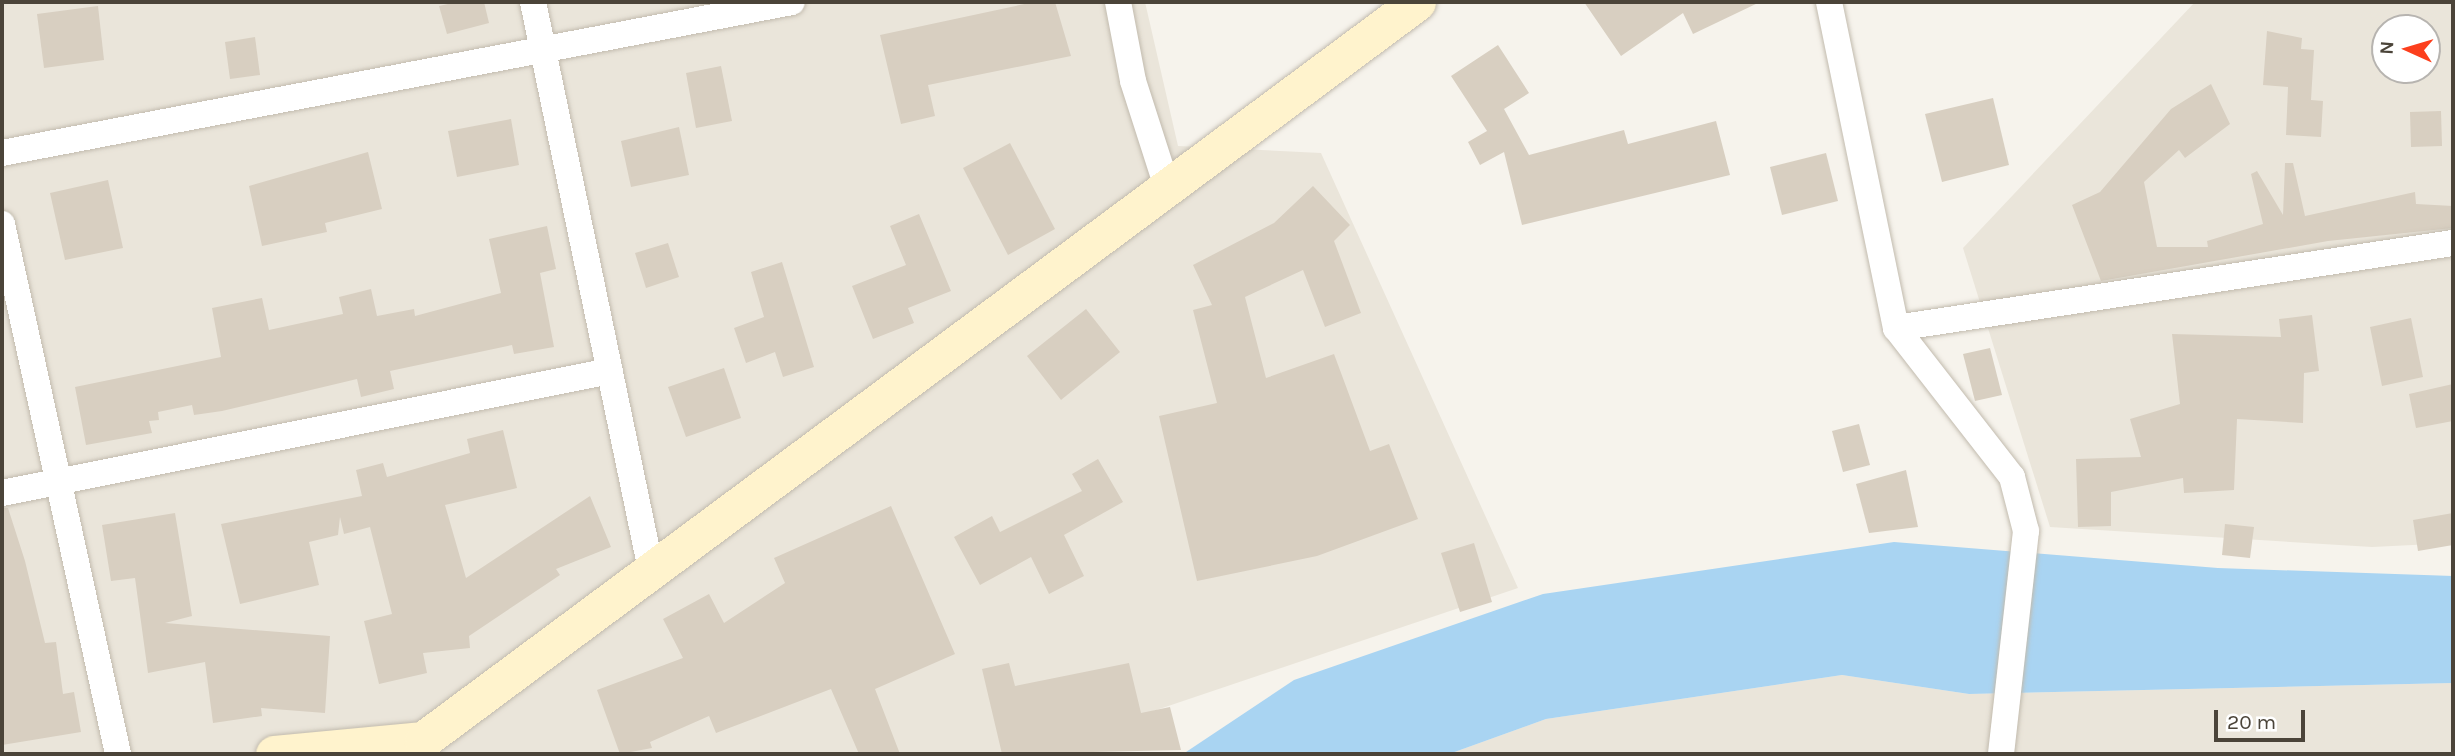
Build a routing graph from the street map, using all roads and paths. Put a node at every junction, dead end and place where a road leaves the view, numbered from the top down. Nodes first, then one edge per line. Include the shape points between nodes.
1 (533, 2) edge
2 (792, 2) edge
3 (1118, 2) edge
4 (1417, 2) edge
5 (1829, 2) edge
6 (542, 46) junction
7 (2, 153) edge
8 (1167, 187) junction
9 (2, 224) edge
10 (2453, 243) edge
11 (1896, 328) junction
12 (610, 372) junction
13 (55, 482) junction
14 (2, 493) edge
15 (651, 570) junction
16 (118, 754) edge
17 (274, 754) edge
18 (2001, 754) edge

1 - 6 street
2 - 6 street
3 - 8 street via 1133,81
4 - 8 street
5 - 11 street
6 - 7 street
6 - 12 street
8 - 15 street
9 - 13 street
10 - 11 street
11 - 18 street via 2012,477 2026,531
12 - 13 street
12 - 15 street
13 - 14 street
13 - 16 street
15 - 17 street via 423,740

